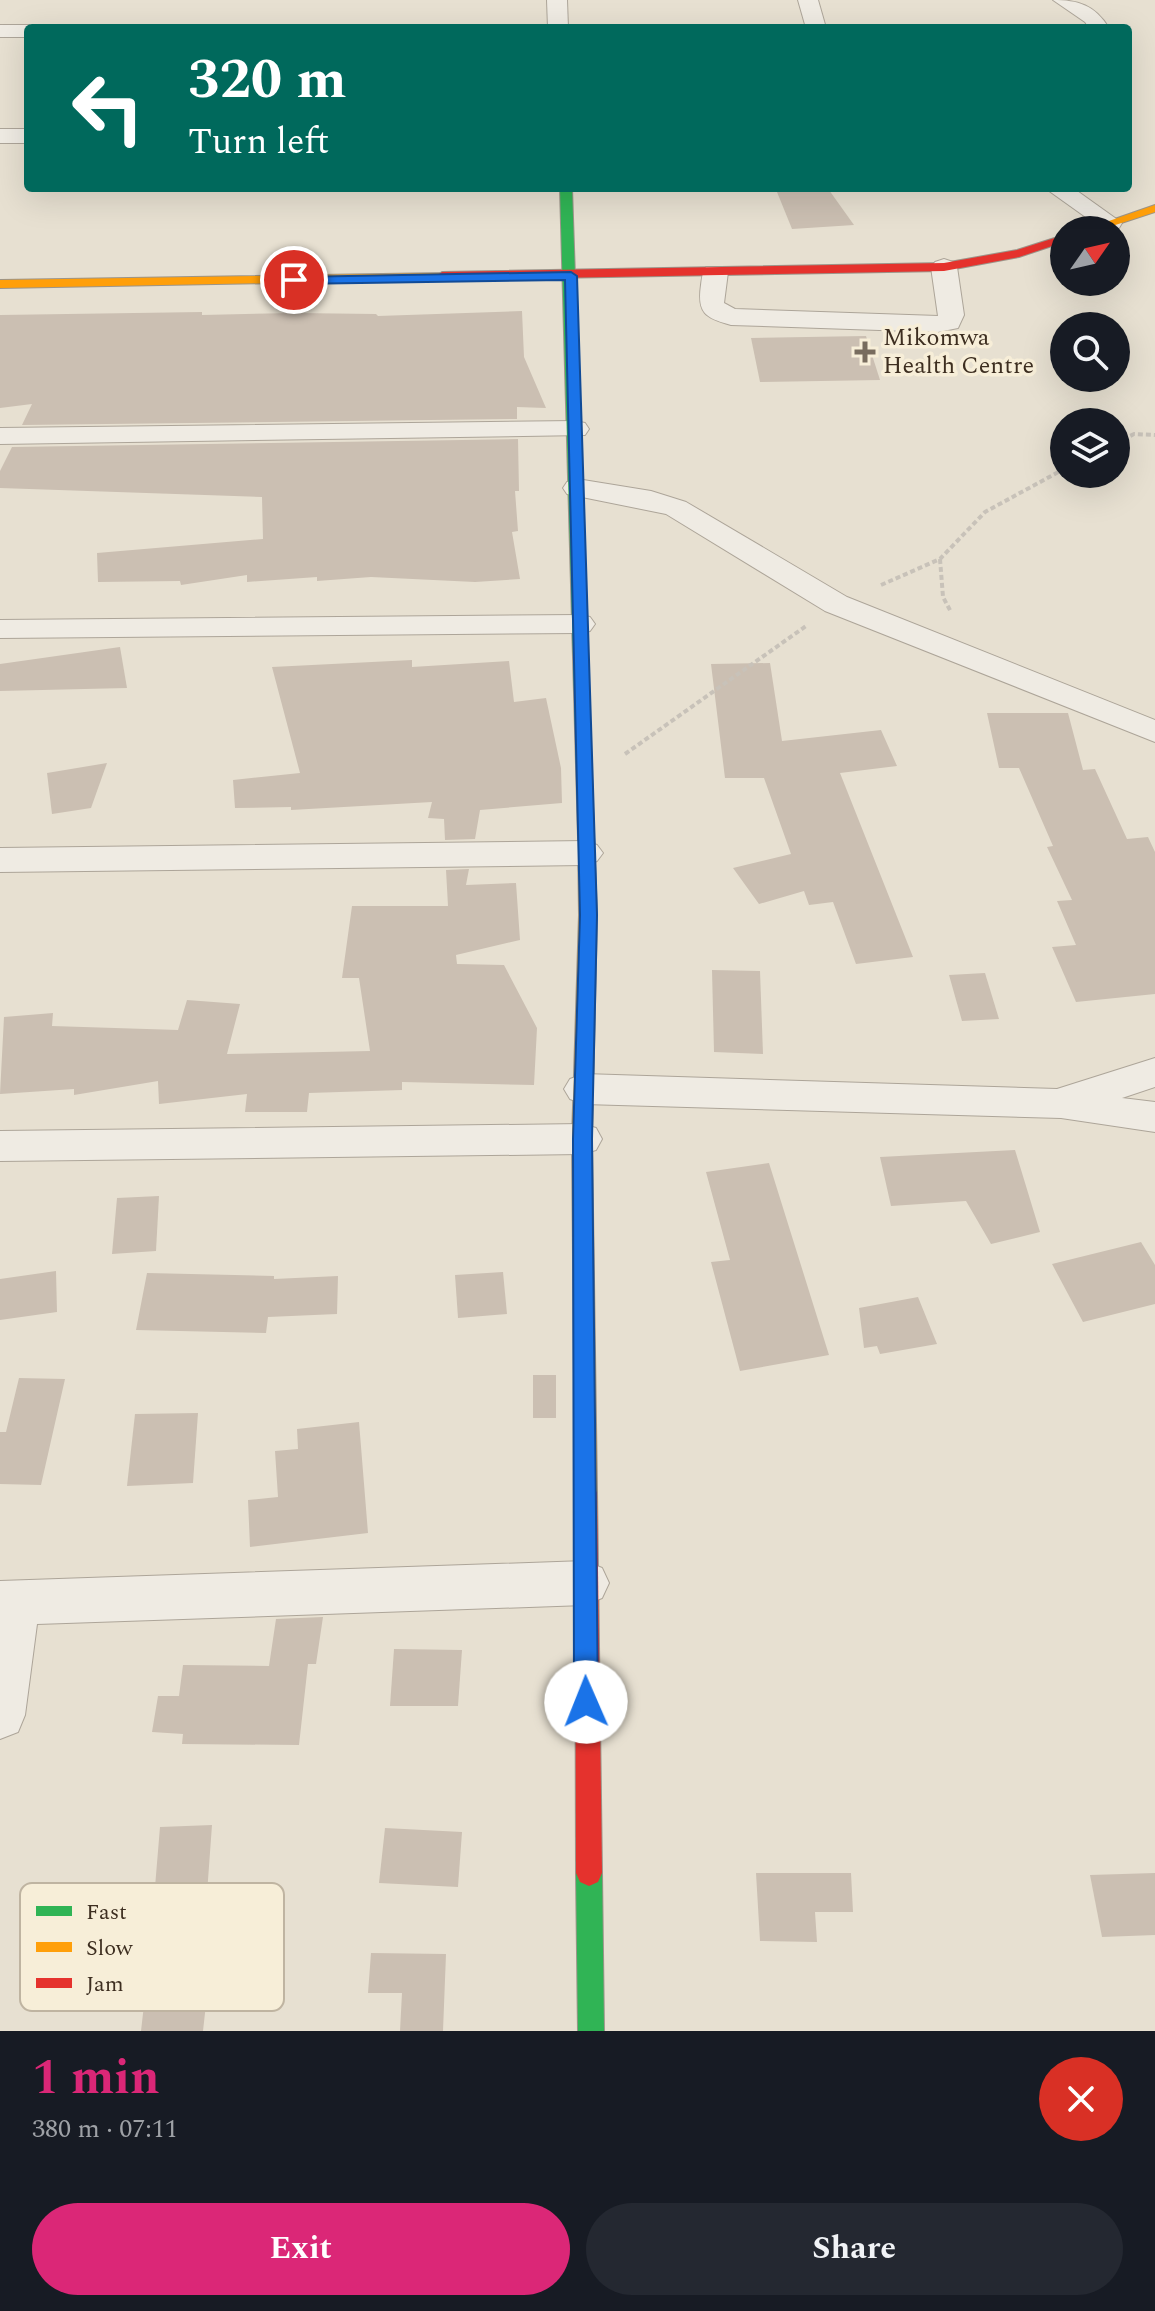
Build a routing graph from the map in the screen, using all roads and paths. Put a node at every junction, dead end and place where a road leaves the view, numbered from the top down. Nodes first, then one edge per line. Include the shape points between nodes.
1 (557, 0) edge
2 (808, 0) edge
3 (1063, 0) edge
4 (558, 24) edge
5 (815, 24) edge
6 (1097, 24) edge
7 (0, 31) edge
8 (24, 31) edge
9 (0, 136) edge
10 (24, 136) edge
11 (566, 192) edge
12 (1061, 192) edge
13 (1155, 208) edge
14 (1087, 216) edge
15 (1130, 216) edge
16 (1050, 243) edge
17 (944, 267) junction
18 (715, 272) junction
19 (571, 276) junction
20 (0, 284) edge
21 (575, 429) junction
22 (1155, 435) edge
23 (0, 436) edge
24 (1130, 436) edge
25 (577, 488) junction
26 (579, 624) junction
27 (0, 629) edge
28 (1155, 732) edge
29 (585, 853) junction
30 (0, 860) edge
31 (1155, 1072) edge
32 (584, 1089) junction
33 (1058, 1104) junction
34 (1155, 1117) edge
35 (582, 1139) junction
36 (0, 1146) edge
37 (585, 1583) junction
38 (8, 1603) edge
39 (0, 1715) edge
40 (591, 2031) edge

1 - 4 street
2 - 5 street
3 - 6 street
7 - 8 street
9 - 10 street
11 - 19 street
12 - 14 street
13 - 15 street
16 - 17 street
17 - 18 street
17 - 18 street via 951,315 949,322 938,324 731,317 711,303
18 - 19 street
19 - 20 street
19 - 21 street
21 - 23 street
21 - 25 street
22 - 24 path
25 - 26 street
25 - 28 street via 676,508 836,604
26 - 27 street
26 - 29 street
29 - 30 street
29 - 32 street
31 - 33 street
32 - 33 street
32 - 35 street
33 - 34 street
35 - 36 street
35 - 37 street
37 - 38 street
37 - 40 street
38 - 39 street

